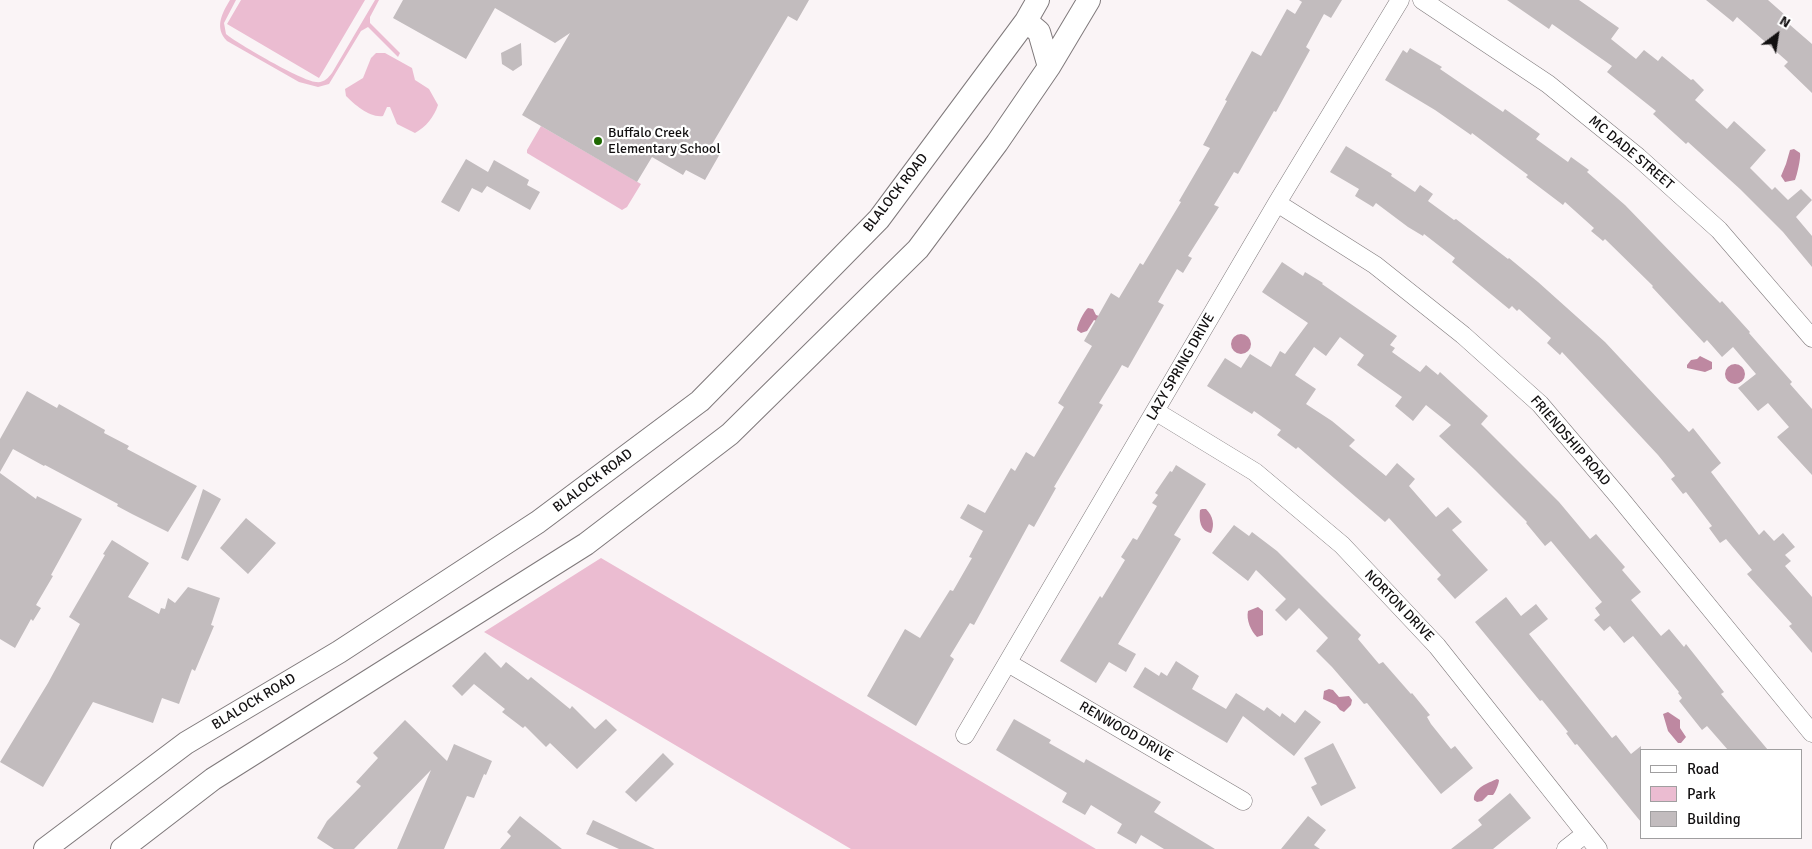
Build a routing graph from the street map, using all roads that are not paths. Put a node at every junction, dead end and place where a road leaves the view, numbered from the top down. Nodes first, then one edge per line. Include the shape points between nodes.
1 (1038, 0) edge
2 (1089, 0) edge
3 (1400, 0) edge
4 (1422, 0) edge
5 (1026, 20) junction
6 (1049, 67) junction
7 (1277, 203) junction
8 (1812, 338) edge
9 (1155, 411) junction
10 (1008, 663) junction
11 (1812, 734) edge
12 (965, 735) dead end
13 (1243, 801) dead end
14 (1585, 834) junction
15 (45, 849) edge
16 (122, 849) edge
17 (1566, 849) edge
18 (1598, 849) edge

1 - 5 main road, BLALOCK ROAD
2 - 6 main road
3 - 7 street, LAZY SPRING DRIVE
4 - 8 street, MC DADE STREET via 1548,84 1638,157 1719,230
5 - 6 main road via 1039,32
5 - 15 main road, BLALOCK ROAD via 879,219 700,402 538,522 339,652 186,743
6 - 16 main road via 918,249 730,434 586,544 213,779
7 - 9 street, LAZY SPRING DRIVE
7 - 11 street, FRIENDSHIP ROAD via 1375,265 1463,335 1540,404
9 - 10 street, LAZY SPRING DRIVE
9 - 14 street, NORTON DRIVE via 1255,472 1342,546 1437,646
10 - 12 street, LAZY SPRING DRIVE
10 - 13 street, RENWOOD DRIVE
14 - 17 street
14 - 18 street, NORTON DRIVE

